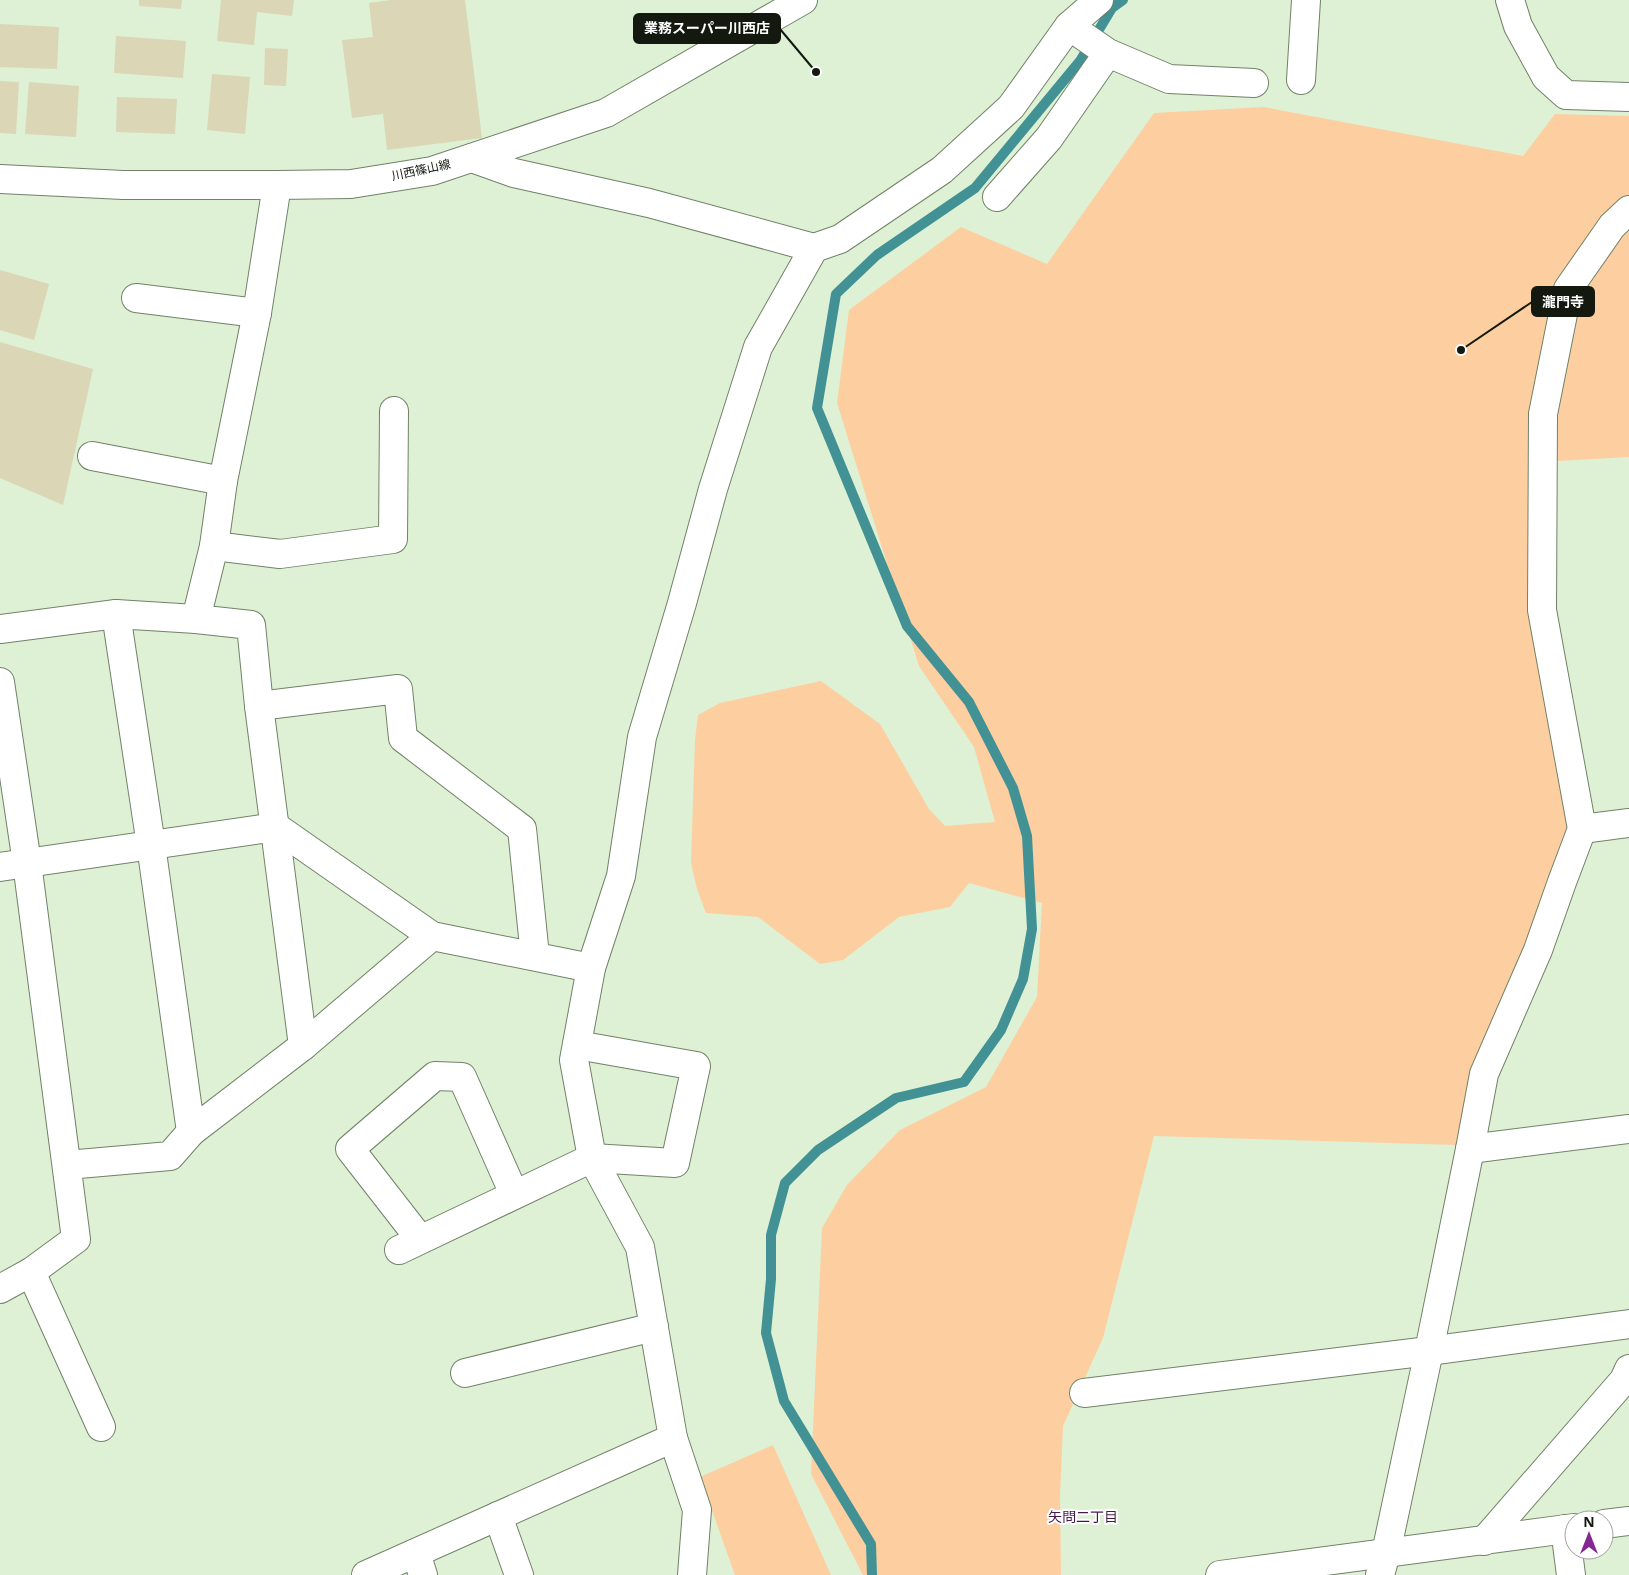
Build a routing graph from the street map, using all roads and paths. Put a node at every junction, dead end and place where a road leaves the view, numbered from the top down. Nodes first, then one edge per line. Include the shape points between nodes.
1 (804, 0) edge
2 (1099, 0) edge
3 (1306, 0) edge
4 (1510, 0) edge
5 (1069, 26) junction
6 (1108, 53) junction
7 (1301, 80) dead end
8 (1254, 83) dead end
9 (1629, 97) edge
10 (472, 158) junction
11 (0, 179) edge
12 (277, 185) junction
13 (997, 197) dead end
14 (1629, 210) edge
15 (814, 248) junction
16 (136, 298) dead end
17 (257, 313) junction
18 (394, 411) dead end
19 (92, 456) dead end
20 (222, 481) junction
21 (214, 546) junction
22 (116, 614) junction
23 (196, 619) junction
24 (0, 629) edge
25 (0, 682) edge
26 (259, 706) junction
27 (1629, 823) edge
28 (276, 827) junction
29 (1582, 830) junction
30 (151, 845) junction
31 (27, 863) junction
32 (0, 868) edge
33 (432, 936) junction
34 (535, 956) junction
35 (591, 968) junction
36 (577, 1045) junction
37 (304, 1046) junction
38 (1629, 1129) edge
39 (191, 1132) junction
40 (1470, 1149) junction
41 (592, 1158) junction
42 (67, 1165) junction
43 (514, 1194) junction
44 (31, 1272) junction
45 (0, 1289) edge
46 (1629, 1324) edge
47 (654, 1327) junction
48 (1429, 1351) junction
49 (1629, 1369) edge
50 (465, 1373) dead end
51 (1084, 1393) dead end
52 (101, 1427) dead end
53 (673, 1438) junction
54 (498, 1516) junction
55 (1629, 1521) edge
56 (1614, 1523) edge
57 (1564, 1529) edge
58 (1484, 1541) junction
59 (1570, 1560) edge
60 (419, 1564) edge
61 (1383, 1564) edge
62 (366, 1575) edge
63 (519, 1575) edge
64 (692, 1575) edge
65 (1220, 1575) edge
66 (1570, 1575) edge

1 - 10 street, 川西篠山線 via 606,113
2 - 5 street
3 - 7 street
4 - 9 street via 1518,26 1546,77 1566,95
5 - 6 street
5 - 15 street via 1011,107 942,170 840,239
6 - 8 street via 1169,79
6 - 13 street via 1049,138
10 - 12 street, 川西篠山線 via 432,171 351,184
10 - 15 street via 514,173 649,203
11 - 12 street, 川西篠山線 via 124,185
12 - 17 street
14 - 29 street via 1612,226 1568,289 1543,414 1542,610
15 - 35 street via 758,347 713,489 642,737 620,876
16 - 17 street
17 - 20 street
18 - 21 street via 393,539 280,554
19 - 20 street
20 - 21 street
21 - 23 street
22 - 23 street
22 - 24 street
22 - 30 street
23 - 26 street via 251,625
25 - 31 street
26 - 28 street
26 - 34 street via 398,690 403,738 522,829
27 - 29 street
28 - 30 street
28 - 33 street
28 - 37 street
29 - 40 street via 1538,950 1484,1074
30 - 31 street
30 - 39 street
31 - 32 street
31 - 42 street
33 - 34 street
33 - 37 street
34 - 35 street
35 - 36 street
36 - 41 street via 574,1060
36 - 41 street via 696,1066 675,1163
37 - 39 street
38 - 40 street
39 - 42 street via 170,1156
40 - 48 street
41 - 43 street
41 - 47 street via 640,1247
42 - 44 street via 76,1239
43 - 43 street via 462,1077 435,1076 350,1149 409,1244
44 - 45 street
44 - 52 street
46 - 48 street
47 - 50 street
47 - 53 street
48 - 51 street
48 - 61 street
49 - 58 street via 1624,1380
53 - 54 street
53 - 64 street via 697,1510
54 - 60 street
54 - 63 street
55 - 56 street
57 - 58 street
58 - 61 street
59 - 66 street
60 - 62 street
61 - 65 street

